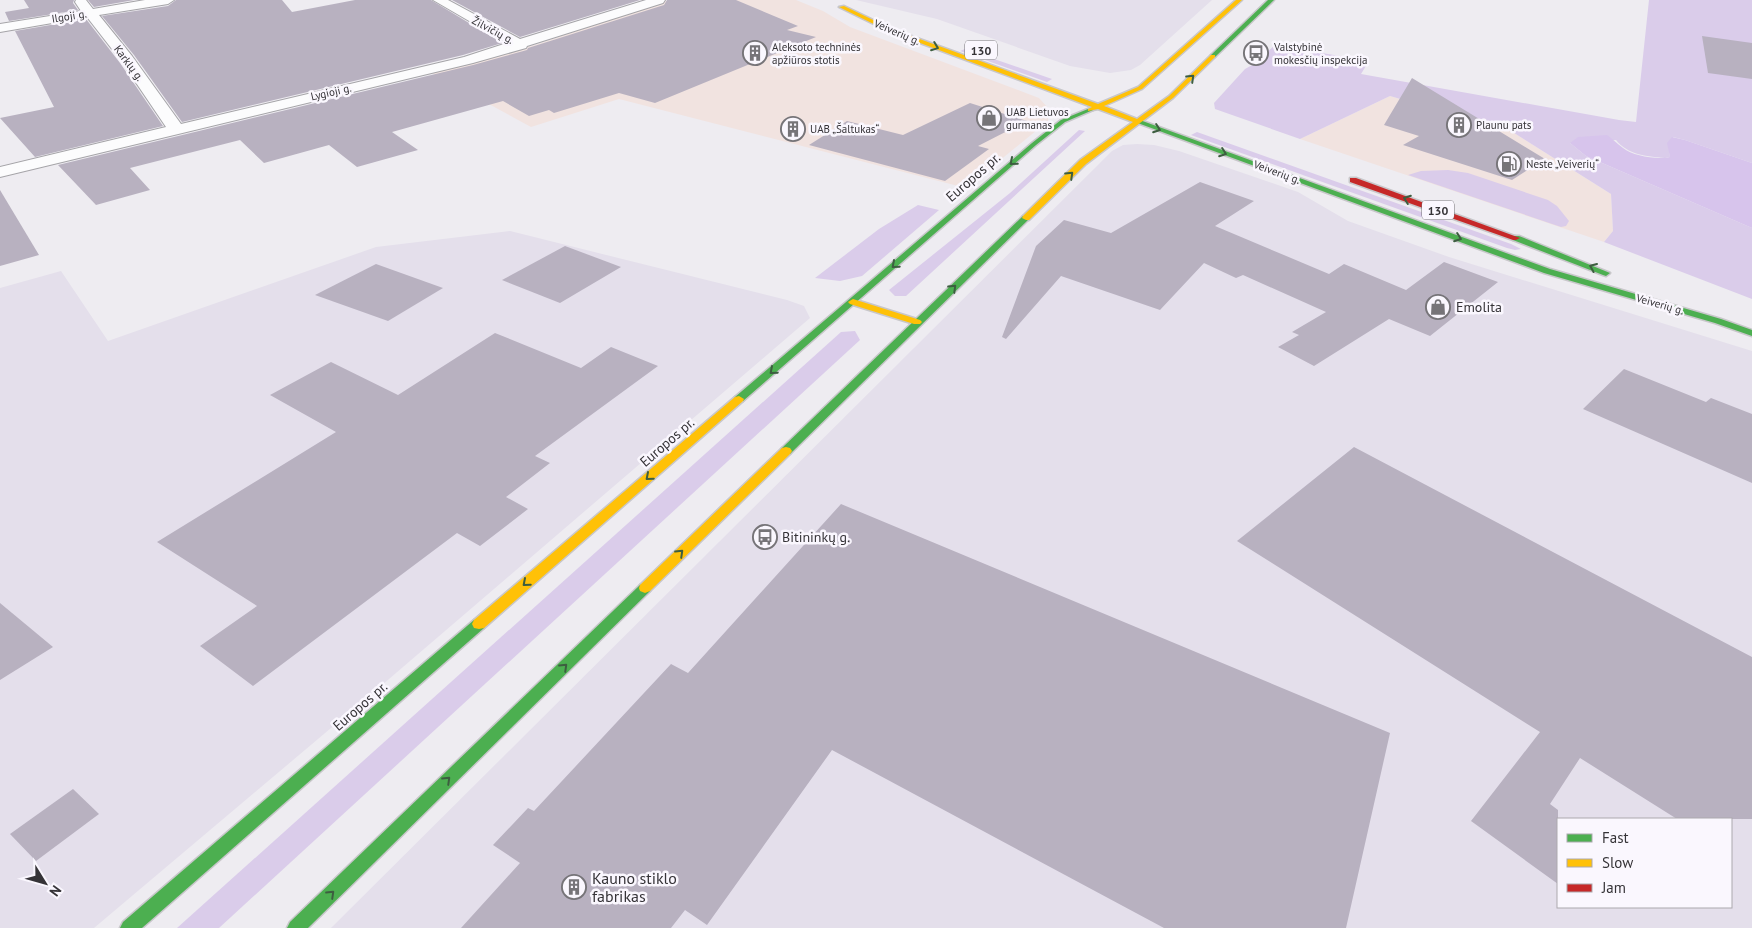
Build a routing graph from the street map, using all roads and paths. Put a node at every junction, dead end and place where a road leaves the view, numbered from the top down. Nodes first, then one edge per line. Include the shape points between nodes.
1 (80, 0) edge
2 (168, 0) edge
3 (439, 0) edge
4 (659, 0) edge
5 (1239, 0) edge
6 (1271, 0) edge
7 (830, 2) dead end
8 (842, 7) junction
9 (90, 13) junction
10 (906, 23) dead end
11 (0, 28) edge
12 (520, 45) junction
13 (1102, 92) dead end
14 (1118, 98) junction
15 (1097, 107) junction
16 (1159, 112) junction
17 (1137, 122) junction
18 (176, 129) junction
19 (0, 172) edge
20 (1337, 174) dead end
21 (853, 302) junction
22 (1718, 321) junction
23 (917, 322) junction
24 (1752, 333) edge
25 (129, 928) edge
26 (296, 928) edge

1 - 9 street, Karklų g.
2 - 9 street, Ilgoji g.
3 - 12 street, Žilvičių g.
4 - 12 street, Lygioji g.
5 - 14 main road, Europos pr. via 1140,88
16 -> 6 main road
7 - 8 main road, Veiverių g. / 130
8 - 10 main road, Veiverių g. / 130
8 -> 15 main road, Veiverių g. / 130 via 890,30
9 - 11 street, Ilgoji g.
9 - 18 street, Karklų g.
12 - 18 street, Lygioji g.
13 - 14 main road
14 - 15 main road, Europos pr.
14 - 16 main road
15 - 17 main road, Veiverių g. / 130
15 -> 21 main road, Europos pr. via 1063,121 1039,140
16 - 17 main road
17 -> 22 main road, Veiverių g. / 130 via 1547,271
23 -> 17 main road via 1083,162
18 - 19 street, Lygioji g.
22 -> 20 main road, Veiverių g. / 130 via 1566,256
21 - 23 main road
21 -> 25 main road, Europos pr.
22 - 24 main road, Veiverių g. / 130
26 -> 23 main road

